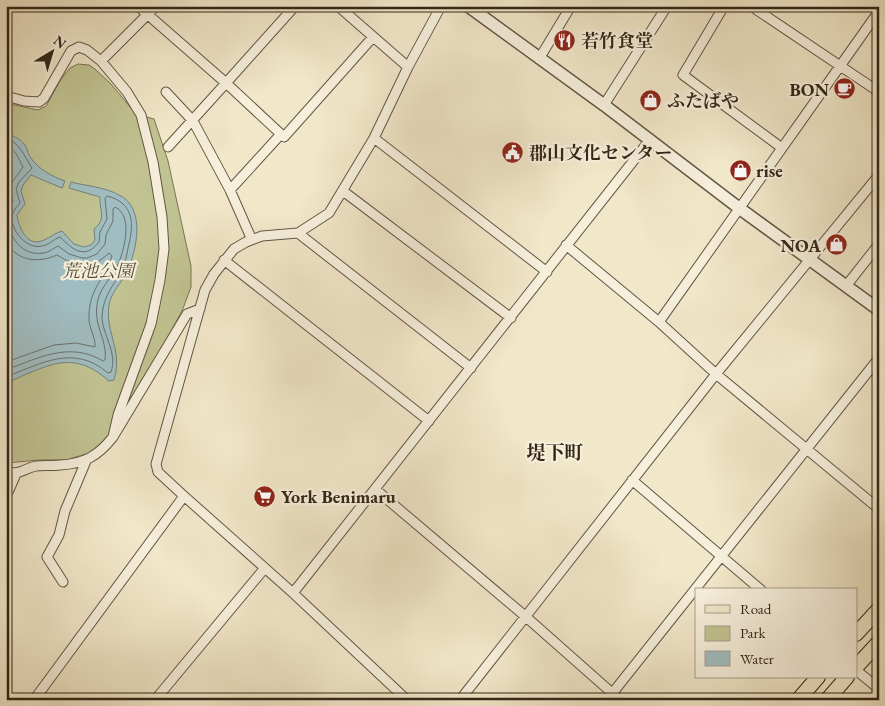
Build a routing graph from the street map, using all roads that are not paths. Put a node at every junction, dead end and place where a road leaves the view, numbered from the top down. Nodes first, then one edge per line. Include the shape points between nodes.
1 (138, 6) edge
2 (156, 6) edge
3 (295, 6) edge
4 (338, 6) edge
5 (441, 6) edge
6 (468, 6) edge
7 (571, 6) edge
8 (666, 6) edge
9 (724, 6) edge
10 (751, 6) edge
11 (879, 11) edge
12 (148, 15) junction
13 (373, 37) junction
14 (539, 59) junction
15 (101, 61) junction
16 (840, 66) junction
17 (408, 67) junction
18 (226, 84) junction
19 (166, 92) dead end
20 (879, 92) edge
21 (6, 96) edge
22 (604, 105) junction
23 (193, 121) junction
24 (281, 134) junction
25 (374, 138) junction
26 (649, 141) junction
27 (168, 146) dead end
28 (782, 148) junction
29 (879, 175) edge
30 (230, 190) junction
31 (343, 191) junction
32 (739, 208) junction
33 (298, 233) junction
34 (252, 240) junction
35 (879, 244) edge
36 (566, 246) junction
37 (810, 259) junction
38 (224, 260) junction
39 (547, 272) junction
40 (846, 286) junction
41 (200, 309) junction
42 (879, 310) edge
43 (510, 318) junction
44 (659, 322) junction
45 (879, 358) edge
46 (471, 368) junction
47 (716, 374) junction
48 (429, 421) junction
49 (113, 437) junction
50 (806, 448) junction
51 (86, 461) junction
52 (6, 472) edge
53 (16, 474) junction
54 (632, 480) junction
55 (375, 490) junction
56 (184, 496) junction
57 (6, 497) edge
58 (879, 509) edge
59 (721, 556) junction
60 (264, 569) junction
61 (63, 582) dead end
62 (696, 588) edge
63 (759, 588) edge
64 (695, 589) edge
65 (293, 594) junction
66 (879, 609) edge
67 (525, 616) junction
68 (858, 632) edge
69 (879, 642) edge
70 (858, 667) edge
71 (858, 671) edge
72 (817, 678) edge
73 (846, 678) edge
74 (879, 689) edge
75 (610, 696) edge
76 (34, 700) edge
77 (155, 700) edge
78 (407, 700) edge
79 (460, 700) edge
80 (620, 700) edge
81 (798, 700) edge
82 (827, 700) edge

1 - 12 street
2 - 12 street
3 - 18 street
4 - 13 street
5 - 17 street
6 - 14 street
7 - 14 street
8 - 22 street
9 - 28 street via 682,75
10 - 16 street
11 - 16 street
12 - 15 street
12 - 18 street
13 - 17 street
13 - 24 street via 284,137
14 - 22 street
15 - 21 street via 79,47 72,51 39,102 24,102
15 - 49 street via 128,92 141,115 159,193 164,249 151,324
16 - 20 street
16 - 28 street
17 - 25 street
18 - 23 street
18 - 24 street
19 - 23 street
22 - 26 street
23 - 27 street
23 - 30 street
24 - 30 street
25 - 31 street
25 - 39 street
26 - 32 street
26 - 36 street
28 - 32 street
29 - 37 street
30 - 34 street
31 - 33 street via 329,213
31 - 43 street
32 - 37 street
32 - 44 street
33 - 34 street
33 - 46 street
34 - 38 street via 234,249
35 - 40 street
36 - 39 street
36 - 44 street
37 - 40 street
37 - 47 street
38 - 41 street via 205,290
38 - 48 street
39 - 43 street
40 - 42 street
41 - 49 street via 187,314
41 - 56 street via 156,464 158,472
43 - 46 street
44 - 47 street
45 - 50 street
46 - 48 street
47 - 50 street
47 - 54 street
48 - 55 street
49 - 51 street
50 - 58 street
50 - 59 street
51 - 53 street via 36,466
51 - 61 street via 65,511 59,535 47,558
52 - 53 street
53 - 57 street
54 - 59 street
54 - 67 street
55 - 65 street
55 - 67 street
56 - 60 street
56 - 76 street
59 - 62 street
59 - 63 street
60 - 65 street
60 - 77 street
64 - 75 street
65 - 78 street
66 - 68 main road
67 - 75 street
67 - 79 street
69 - 70 main road
71 - 74 street
72 - 81 main road
73 - 82 main road
75 - 80 street

